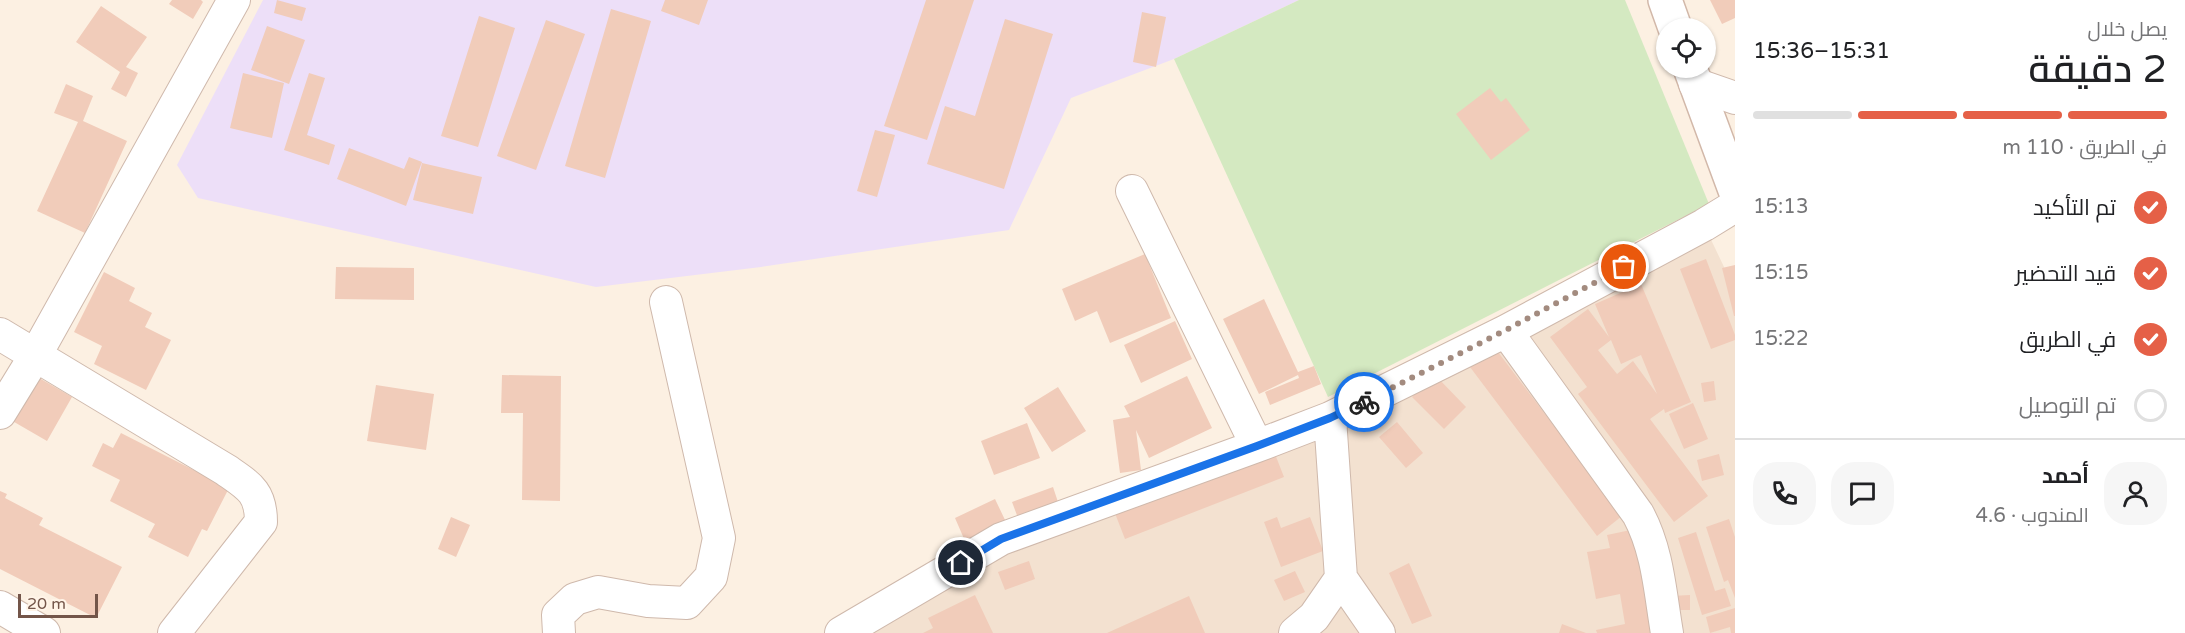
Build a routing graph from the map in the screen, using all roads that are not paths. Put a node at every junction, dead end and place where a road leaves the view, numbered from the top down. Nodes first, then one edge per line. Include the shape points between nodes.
1 (234, 0) edge
2 (1665, 0) edge
3 (1671, 18) edge
4 (1694, 78) edge
5 (1697, 78) edge
6 (1735, 98) edge
7 (1132, 190) dead end
8 (1735, 190) edge
9 (1735, 206) edge
10 (666, 302) dead end
11 (1506, 330) junction
12 (0, 334) edge
13 (35, 356) junction
14 (0, 413) edge
15 (1330, 418) junction
16 (1257, 446) junction
17 (1341, 578) junction
18 (0, 607) edge
19 (44, 633) edge
20 (174, 633) edge
21 (559, 633) edge
22 (841, 633) edge
23 (1295, 633) edge
24 (1379, 633) edge
25 (1667, 633) edge

1 - 13 street
2 - 3 main road
4 - 8 main road
5 - 6 street
7 - 16 street
9 - 11 street
10 - 21 street via 719,538 711,577 687,603 648,601 598,591 575,599 558,615
11 - 15 street
11 - 25 street via 1645,527 1655,555
12 - 13 street
13 - 14 street
13 - 20 street via 226,470 257,497 261,522
15 - 16 street
15 - 17 street
16 - 22 street via 1001,539
17 - 23 street via 1314,617
17 - 24 street
18 - 19 street

